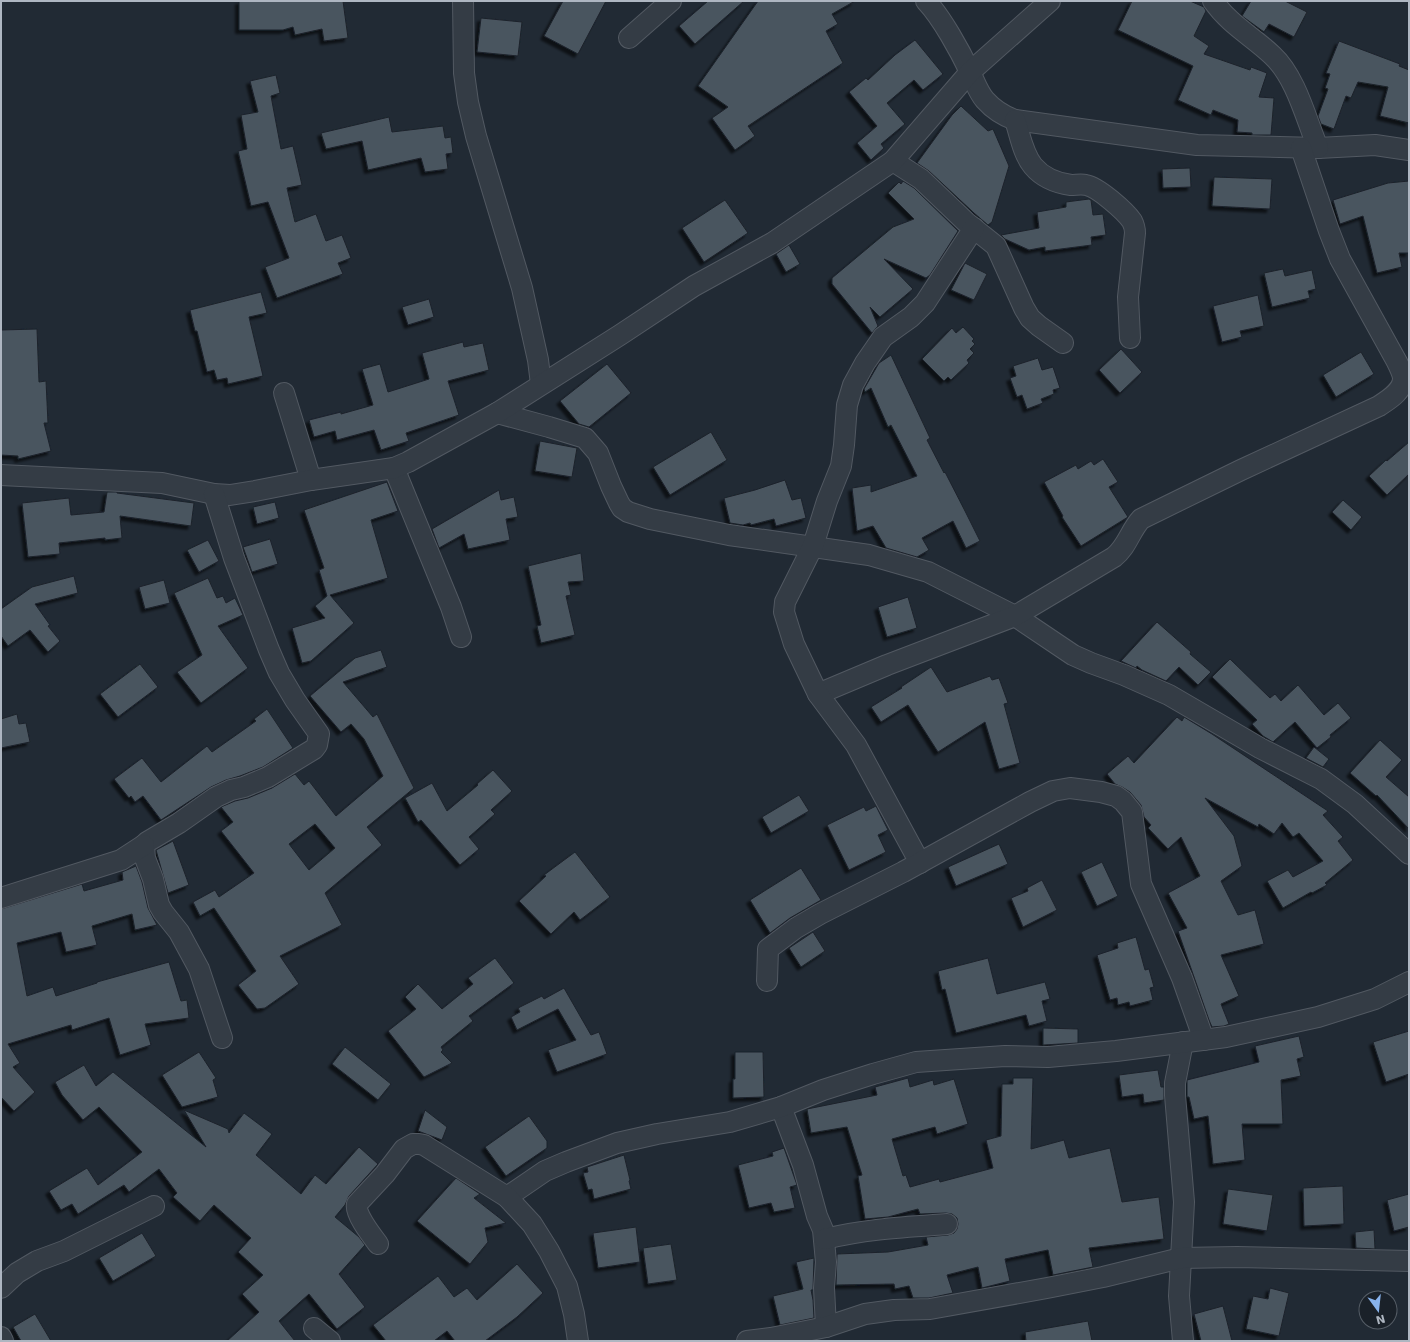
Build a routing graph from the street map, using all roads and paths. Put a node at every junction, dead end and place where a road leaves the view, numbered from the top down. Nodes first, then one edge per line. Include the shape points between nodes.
1 (463, 1) edge
2 (671, 1) edge
3 (926, 1) edge
4 (1050, 1) edge
5 (1213, 1) edge
6 (630, 38) dead end
7 (970, 72) junction
8 (1016, 120) junction
9 (1309, 148) junction
10 (1409, 150) edge
11 (892, 161) junction
12 (974, 228) junction
13 (1130, 338) dead end
14 (1063, 343) dead end
15 (541, 384) junction
16 (284, 393) dead end
17 (497, 413) junction
18 (394, 468) junction
19 (1, 475) edge
20 (311, 480) junction
21 (214, 494) junction
22 (813, 546) junction
23 (1016, 616) junction
24 (461, 637) dead end
25 (818, 694) junction
26 (144, 845) junction
27 (1409, 854) edge
28 (920, 863) junction
29 (1, 898) edge
30 (767, 981) dead end
31 (1409, 982) edge
32 (222, 1038) dead end
33 (1204, 1040) junction
34 (1183, 1042) junction
35 (781, 1106) junction
36 (507, 1197) junction
37 (154, 1206) dead end
38 (947, 1224) dead end
39 (825, 1239) junction
40 (378, 1244) dead end
41 (1181, 1258) junction
42 (1409, 1261) edge
43 (1, 1288) edge
44 (826, 1327) junction
45 (314, 1328) dead end
46 (1, 1337) edge
47 (3, 1341) edge
48 (330, 1341) edge
49 (578, 1341) edge
50 (747, 1341) edge
51 (1183, 1341) edge

1 - 15 street via 464,73 468,102 522,288
2 - 6 street
3 - 7 street
4 - 7 street
5 - 9 street via 1236,26 1272,55 1287,72
7 - 8 street via 986,101 1004,116
7 - 11 street
8 - 9 street via 1197,145
8 - 13 street via 1025,151 1033,166 1045,177 1055,182 1088,185 1098,190 1132,221 1136,233 1128,297
9 - 10 street via 1375,145
9 - 23 street via 1329,231 1340,258 1397,362 1403,376 1402,384 1392,397 1379,406 1141,519 1125,546 1114,557
11 - 12 street via 921,179
11 - 15 street via 772,243 694,286
12 - 14 street via 996,246 1030,318
12 - 22 street via 925,304 883,337 853,385 847,405 841,466
15 - 17 street
16 - 20 street
17 - 18 street
17 - 22 street via 585,438 598,453 622,508 628,512 729,535
18 - 20 street
18 - 24 street
19 - 21 street via 162,483
20 - 21 street via 230,495
21 - 26 street via 234,558 269,650 279,673 319,734 319,741 314,749 268,777 216,797
22 - 23 street via 869,555 928,572
22 - 25 street via 785,602 784,612 794,644
23 - 25 street
23 - 27 street via 1072,655 1169,695 1260,748 1321,779 1355,804
25 - 28 street via 856,745
26 - 29 street via 121,860
26 - 32 street via 145,858 159,905 179,932 199,969
28 - 30 street via 820,914 771,946 767,954
28 - 33 street via 1052,791 1070,788 1116,796 1132,812 1141,884 1182,978
31 - 33 street via 1375,998 1318,1017
33 - 34 street
34 - 35 street via 1048,1057 1005,1056 916,1062
34 - 41 street via 1175,1083 1184,1202
35 - 36 street via 730,1122 617,1143 545,1171
35 - 39 street via 803,1165
36 - 40 street via 424,1145 413,1144 404,1150 355,1206
36 - 49 street via 532,1224 549,1251 566,1286
37 - 43 street via 64,1251 37,1261 17,1273
38 - 39 street via 881,1229
39 - 44 street
41 - 42 street
41 - 44 street via 1039,1290 930,1309 865,1314
41 - 51 street via 1179,1296
44 - 50 street
45 - 48 street
46 - 47 street

